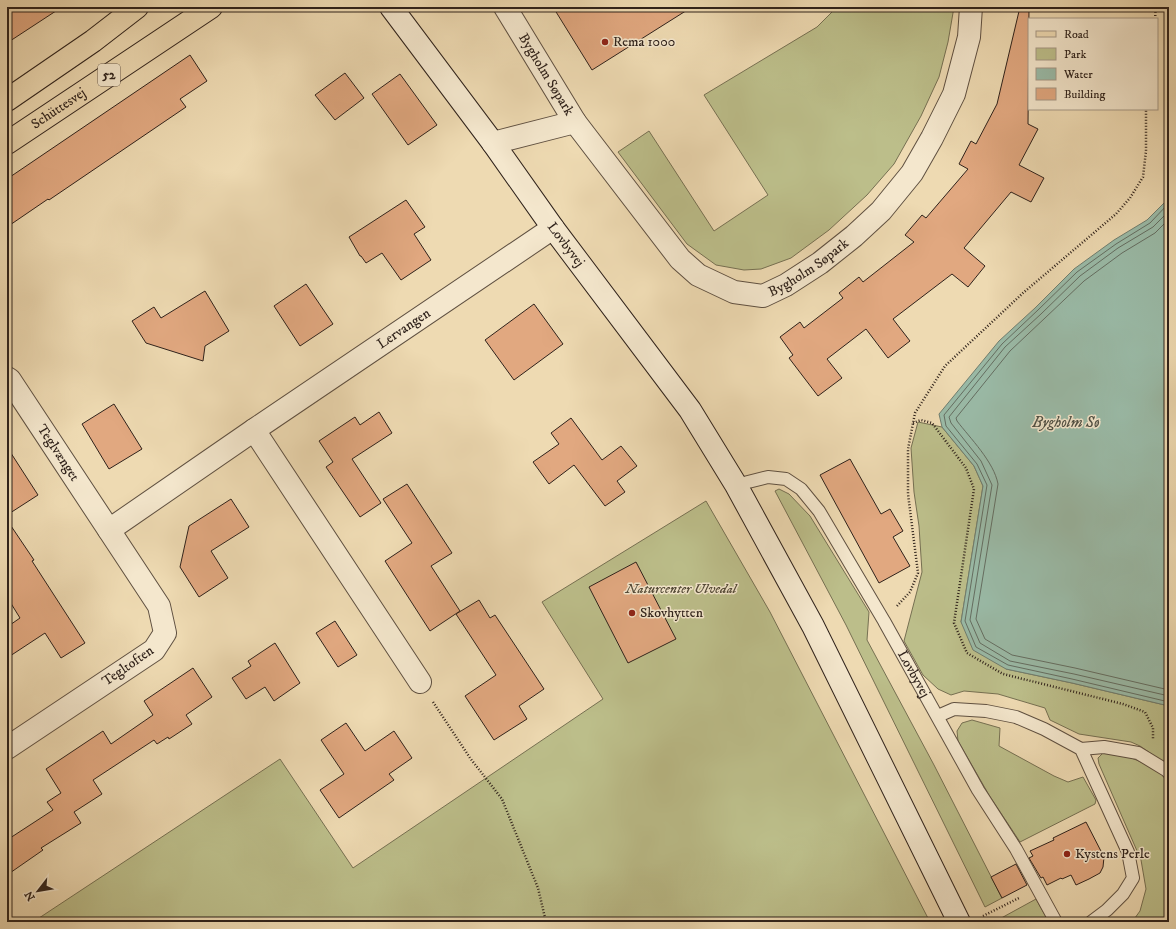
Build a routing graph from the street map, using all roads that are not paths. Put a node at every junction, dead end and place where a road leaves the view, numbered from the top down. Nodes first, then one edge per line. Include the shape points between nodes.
1 (137, 7) edge
2 (211, 7) edge
3 (391, 7) edge
4 (505, 7) edge
5 (971, 7) edge
6 (7, 100) edge
7 (575, 122) junction
8 (7, 143) edge
9 (494, 143) junction
10 (554, 228) junction
11 (7, 378) edge
12 (254, 430) junction
13 (736, 485) junction
14 (109, 530) junction
15 (420, 682) road end
16 (938, 716) junction
17 (7, 748) edge
18 (1081, 749) junction
19 (1169, 773) edge
20 (959, 922) edge
21 (1056, 922) edge
22 (1091, 922) edge

1 - 6 main road via 93,42
2 - 8 main road, Schüttesvej / 52
3 - 9 street, Lovbyvej
4 - 7 street, Bygholm Søpark
5 - 7 street, Bygholm Søpark via 969,37 954,94 912,173 882,211 854,236 815,266 763,296 734,292 698,275 680,259
7 - 9 street, Bygholm Søpark
9 - 10 street, Lovbyvej
10 - 12 street, Lervangen
10 - 13 street, Lovbyvej via 690,410
11 - 14 street, Teglvænget
12 - 14 street, Lervangen
12 - 15 street
13 - 16 lane, Lovbyvej via 768,477 786,479 801,489 818,511
13 - 20 street, Lovbyvej via 813,626
14 - 17 street, Tegltoften via 159,606 165,633 154,650
16 - 18 lane via 954,709 986,711 1016,717
16 - 21 lane, Lovbyvej via 978,790 1016,849
18 - 19 lane via 1104,747 1138,752
18 - 22 lane via 1128,852 1133,878 1123,894

